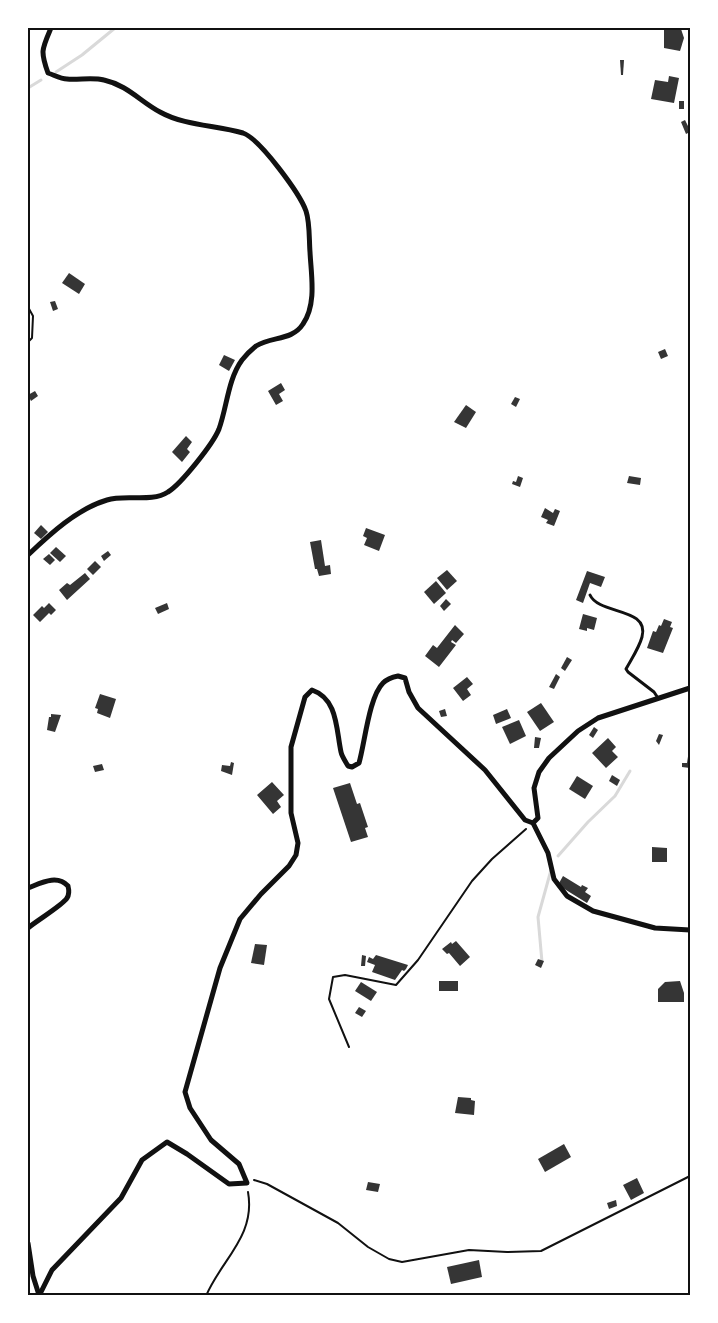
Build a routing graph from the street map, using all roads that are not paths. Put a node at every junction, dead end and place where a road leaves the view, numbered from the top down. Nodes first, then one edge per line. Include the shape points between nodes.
1 (50, 28) edge
2 (28, 555) edge
3 (590, 595) dead end
4 (690, 688) edge
5 (658, 698) junction
6 (533, 823) junction
7 (28, 888) edge
8 (28, 928) edge
9 (690, 930) edge
10 (28, 1243) edge
11 (39, 1295) edge

1 - 2 street via 42,56 48,73 65,79 104,80 133,92 160,112 180,120 245,134 263,149 297,192 307,213 311,296 310,310 303,324 291,335 258,345 236,368 219,430 197,462 167,492 155,497 108,499 54,531
3 - 5 lane via 600,604 638,619 642,635 626,669
4 - 5 street
5 - 6 street via 598,718 578,731 549,758 538,772 534,788 538,818
6 - 9 street via 548,852 554,879 566,896 593,911 655,928
6 - 11 street via 525,820 485,770 418,708 405,678 391,678 377,691 359,763 352,767 348,766 342,754 333,710 321,693 312,690 305,697 291,747 291,813 298,843 296,855 290,866 240,919 220,968 186,1092 190,1108 211,1140 239,1164 246,1183 229,1184 167,1142 142,1160 121,1198 52,1270
7 - 8 street via 59,880 68,886 69,892 59,906
10 - 11 street

